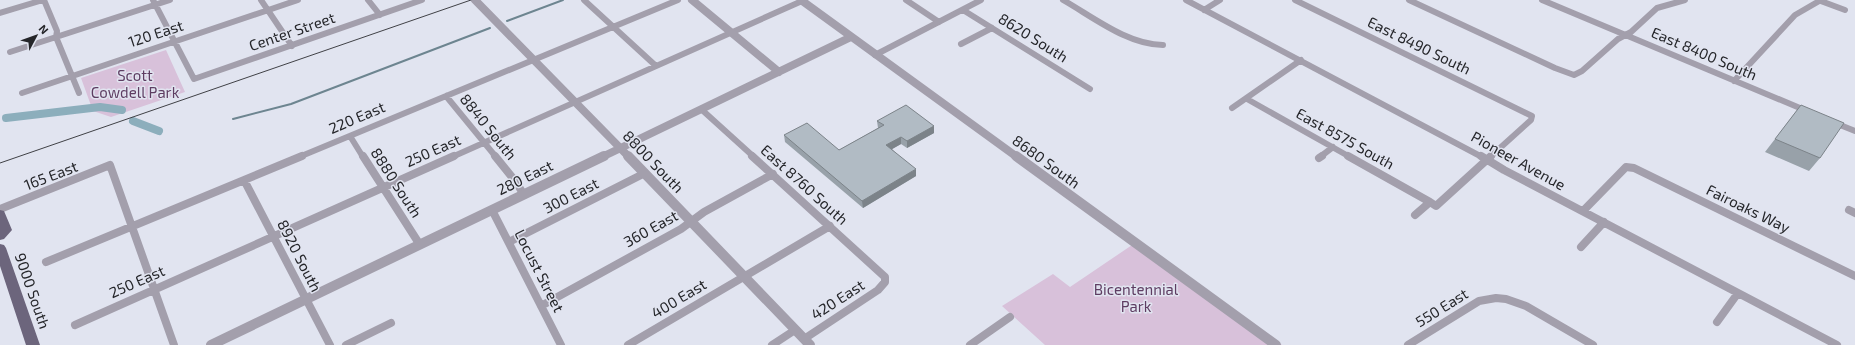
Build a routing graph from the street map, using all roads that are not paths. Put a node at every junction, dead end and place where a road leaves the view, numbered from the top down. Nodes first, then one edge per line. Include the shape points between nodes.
1 (44, 0) edge
2 (170, 0) edge
3 (261, 0) edge
4 (298, 0) edge
5 (368, 0) edge
6 (422, 0) edge
7 (476, 0) edge
8 (584, 0) edge
9 (678, 0) edge
10 (692, 0) edge
11 (802, 0) edge
12 (906, 0) edge
13 (981, 0) edge
14 (1063, 0) edge
15 (1186, 0) edge
16 (1220, 0) edge
17 (1295, 0) edge
18 (1408, 0) edge
19 (1685, 0) edge
20 (1820, 0) edge
21 (1545, 1) edge
22 (154, 2) edge
23 (268, 10) junction
24 (963, 10) junction
25 (1204, 10) junction
26 (1845, 10) dead end
27 (0, 13) edge
28 (380, 15) junction
29 (939, 22) junction
30 (613, 27) junction
31 (992, 28) junction
32 (731, 32) junction
33 (1625, 35) junction
34 (56, 37) junction
35 (851, 37) junction
36 (174, 42) junction
37 (961, 44) dead end
38 (1163, 45) dead end
39 (292, 46) junction
40 (10, 52) dead end
41 (875, 55) junction
42 (534, 60) junction
43 (1301, 60) junction
44 (656, 66) junction
45 (779, 72) junction
46 (72, 76) junction
47 (1734, 81) junction
48 (1090, 89) dead end
49 (22, 93) dead end
50 (78, 93) dead end
51 (446, 96) junction
52 (1247, 99) junction
53 (575, 102) junction
54 (1232, 108) dead end
55 (701, 109) junction
56 (1811, 113) edge
57 (1825, 119) edge
58 (1855, 131) edge
59 (350, 136) junction
60 (484, 142) junction
61 (1333, 147) junction
62 (621, 148) junction
63 (1319, 158) dead end
64 (1487, 160) junction
65 (645, 173) junction
66 (773, 174) junction
67 (244, 180) junction
68 (383, 187) junction
69 (524, 195) junction
70 (1430, 202) junction
71 (0, 209) edge
72 (492, 210) junction
73 (1583, 211) junction
74 (0, 214) edge
75 (1415, 215) dead end
76 (692, 222) junction
77 (1604, 222) junction
78 (830, 226) junction
79 (131, 227) junction
80 (0, 236) edge
81 (273, 236) junction
82 (509, 242) junction
83 (420, 245) junction
84 (1581, 247) dead end
85 (0, 248) edge
86 (46, 262) dead end
87 (4, 275) edge
88 (744, 276) junction
89 (1855, 276) edge
90 (885, 282) joint
91 (153, 289) junction
92 (1738, 293) junction
93 (306, 299) junction
94 (541, 306) junction
95 (1010, 317) dead end
96 (1717, 322) dead end
97 (391, 323) dead end
98 (75, 325) dead end
99 (796, 330) junction
100 (807, 342) edge
101 (33, 345) edge
102 (174, 345) edge
103 (211, 345) edge
104 (330, 345) edge
105 (346, 345) edge
106 (561, 345) edge
107 (628, 345) edge
108 (772, 345) edge
109 (970, 345) edge
110 (1276, 345) edge
111 (1408, 345) edge
112 (1593, 345) edge
113 (1837, 345) edge

1 - 27 street
1 - 34 street via 57,31
2 - 22 street
3 - 23 street
4 - 23 street, 120 East
5 - 28 street
6 - 28 street, Center Street
7 - 42 street, 8800 South
8 - 30 street
9 - 30 street, 220 East
10 - 32 street
11 - 32 street, 250 East
11 - 35 street, 8680 South
12 - 29 street
13 - 24 street
14 - 38 street via 1135,41
15 - 25 street, Pioneer Avenue
16 - 25 street
17 - 64 street, East 8490 South via 1532,116 1531,120
18 - 33 street via 1574,75
19 - 33 street via 1657,8
20 - 26 street
20 - 47 street via 1795,14
21 - 33 street, East 8400 South
22 - 34 street
22 - 36 street
23 - 36 street, 120 East
23 - 39 street
24 - 29 street
24 - 31 street, 8620 South
25 - 43 street, Pioneer Avenue
28 - 39 street, Center Street
29 - 41 street
30 - 42 street, 220 East
30 - 44 street
31 - 37 street
31 - 48 street, 8620 South
32 - 44 street, 250 East
32 - 45 street
33 - 47 street, East 8400 South
34 - 40 street
34 - 46 street
35 - 41 street, 8680 South
35 - 45 street, 280 East
36 - 39 street, Center Street via 194,79
36 - 46 street, 120 East
41 - 110 street, 8680 South
42 - 51 street, 220 East
42 - 53 street, 8800 South
43 - 52 street
43 - 64 street, Pioneer Avenue
44 - 53 street, 250 East
45 - 55 street, 280 East
46 - 49 street, 120 East
46 - 50 street
47 - 56 street, East 8400 South
51 - 59 street, 220 East
51 - 60 street, 8840 South
52 - 54 street
52 - 61 street, East 8575 South
53 - 60 street, 250 East
53 - 62 street, 8800 South
55 - 62 street, 280 East
55 - 66 street, East 8760 South
57 - 58 street
59 - 67 street, 220 East
59 - 68 street, 8880 South
60 - 68 street, 250 East
60 - 69 street, 8840 South
61 - 63 street
61 - 70 street, East 8575 South
62 - 65 street, 8800 South
62 - 69 street, 280 East
64 - 70 street via 1436,206
64 - 73 street, Pioneer Avenue
65 - 76 street, 8800 South
65 - 82 street, 300 East
66 - 76 street, 360 East via 704,212
66 - 78 street, East 8760 South
67 - 79 street, 220 East
67 - 81 street, 8920 South
68 - 81 street, 250 East
68 - 83 street, 8880 South
69 - 72 street, 280 East
70 - 75 street
71 - 79 street, 165 East via 110,165
72 - 82 street, Locust Street
72 - 83 street, 280 East
73 - 77 street, Pioneer Avenue
73 - 89 street, Fairoaks Way via 1626,167 1630,167
74 - 80 main road via 6,230
76 - 88 street, 8800 South
76 - 94 street, 360 East
77 - 84 street
77 - 92 street, Pioneer Avenue
78 - 88 street, 400 East
78 - 90 street, East 8760 South via 881,273
79 - 86 street, 220 East
79 - 91 street
81 - 91 street, 250 East
81 - 93 street, 8920 South
82 - 94 street, Locust Street
83 - 93 street, 280 East
85 - 87 main road, 9000 South
87 - 101 main road, 9000 South
88 - 99 street, 8800 South
88 - 107 street, 400 East
90 - 100 street, 420 East via 878,290
91 - 98 street, 250 East
91 - 102 street
92 - 96 street
92 - 113 street, Pioneer Avenue
93 - 103 street, 280 East
93 - 104 street, 8920 South
94 - 106 street, Locust Street
95 - 109 street
97 - 105 street
99 - 100 street, 8800 South
99 - 108 street
111 - 112 street, 550 East via 1479,301 1496,298 1516,302 1536,311

